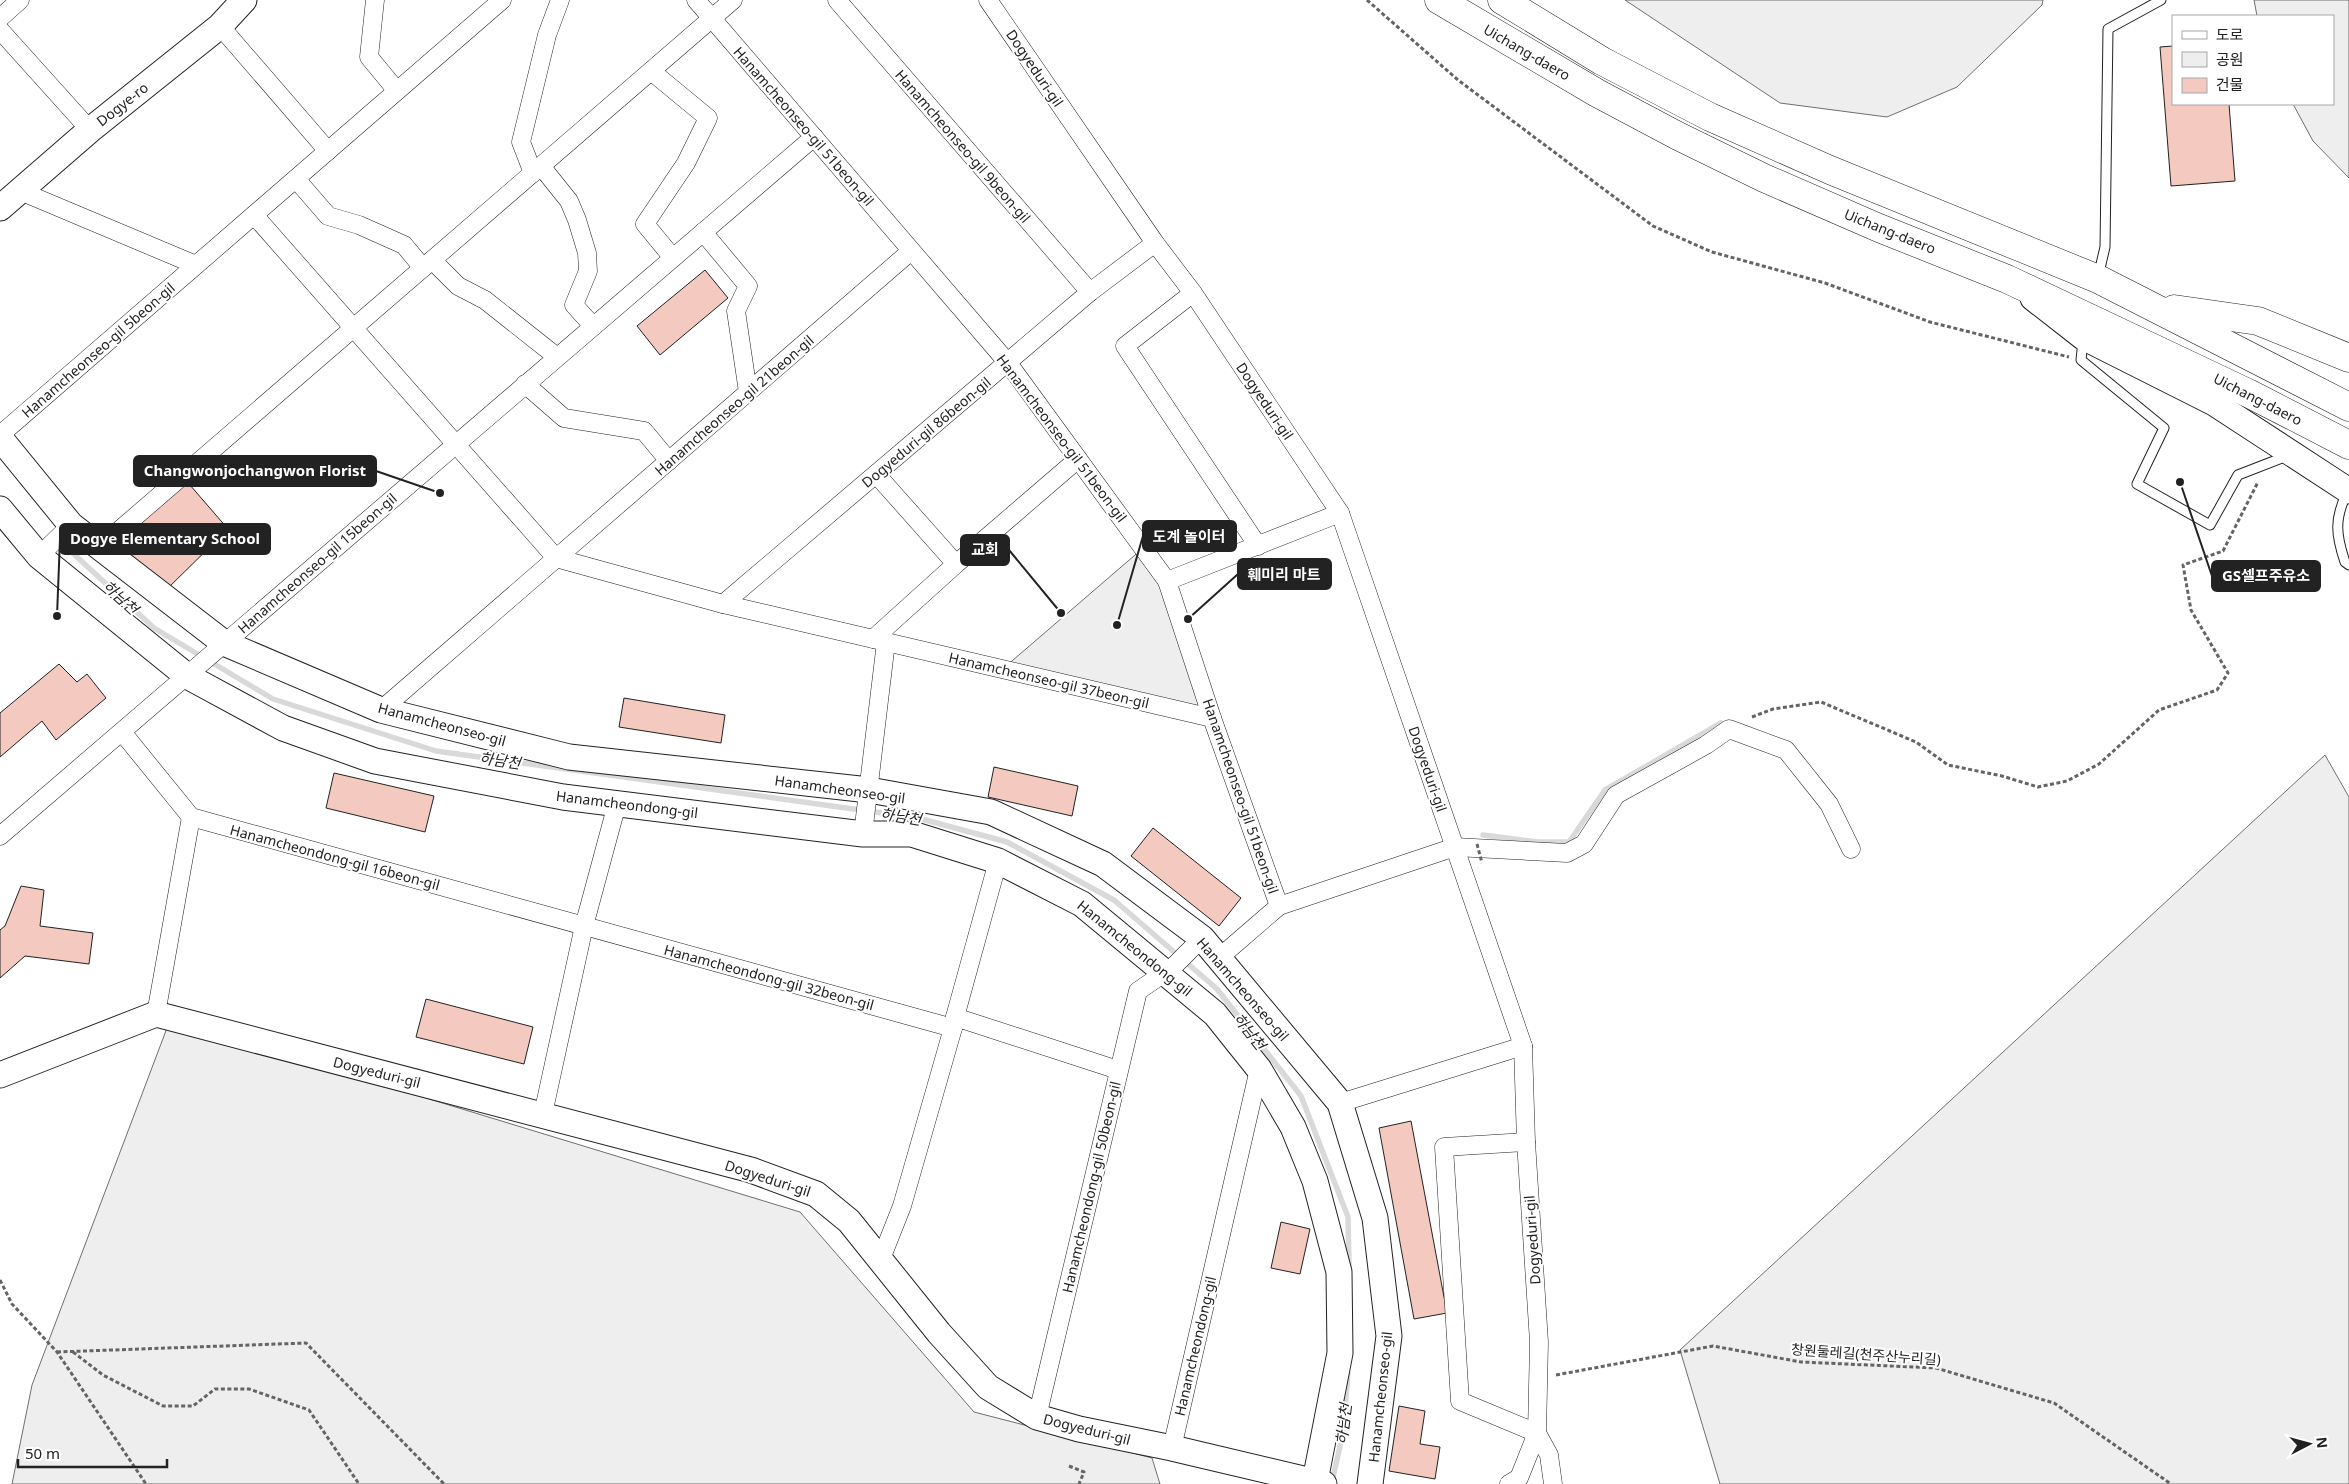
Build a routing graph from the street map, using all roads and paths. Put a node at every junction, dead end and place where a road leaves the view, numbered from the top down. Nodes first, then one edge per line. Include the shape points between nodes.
1 (20, 0) edge
2 (244, 0) edge
3 (375, 0) edge
4 (502, 0) edge
5 (560, 0) edge
6 (696, 0) edge
7 (733, 0) edge
8 (837, 0) edge
9 (988, 0) edge
10 (1367, 0) edge
11 (1439, 0) edge
12 (1502, 0) edge
13 (2161, 0) edge
14 (0, 18) edge
15 (712, 18) junction
16 (220, 26) junction
17 (0, 30) edge
18 (650, 71) junction
19 (397, 91) junction
20 (90, 130) junction
21 (814, 137) junction
22 (328, 151) junction
23 (537, 170) junction
24 (296, 179) junction
25 (20, 191) junction
26 (0, 208) edge
27 (254, 215) junction
28 (702, 232) junction
29 (1154, 243) junction
30 (911, 251) junction
31 (672, 258) junction
32 (428, 264) junction
33 (196, 265) junction
34 (2007, 279) junction
35 (2098, 280) junction
36 (1090, 292) junction
37 (1193, 293) junction
38 (2152, 306) junction
39 (593, 326) junction
40 (353, 328) junction
41 (2082, 349) junction
42 (557, 357) junction
43 (2349, 358) edge
44 (1008, 363) junction
45 (525, 384) junction
46 (748, 392) junction
47 (2349, 407) edge
48 (0, 436) edge
49 (456, 444) junction
50 (2349, 446) edge
51 (2293, 454) junction
52 (1078, 459) junction
53 (669, 460) junction
54 (2268, 462) junction
55 (876, 474) junction
56 (2349, 491) edge
57 (0, 509) edge
58 (1340, 513) junction
59 (71, 525) junction
60 (1258, 546) junction
61 (100, 547) junction
62 (39, 556) junction
63 (556, 558) junction
64 (956, 564) junction
65 (2349, 565) edge
66 (1167, 581) junction
67 (723, 604) junction
68 (879, 640) junction
69 (220, 647) junction
70 (192, 672) junction
71 (381, 710) junction
72 (1212, 718) junction
73 (1729, 729) junction
74 (122, 732) junction
75 (868, 794) junction
76 (617, 804) junction
77 (191, 817) junction
78 (864, 830) junction
79 (0, 836) edge
80 (1477, 844) dead end
81 (1455, 847) junction
82 (1851, 848) dead end
83 (998, 861) junction
84 (1482, 863) dead end
85 (1280, 906) junction
86 (584, 926) junction
87 (1197, 944) junction
88 (1220, 957) junction
89 (1169, 969) junction
90 (156, 1014) junction
91 (954, 1022) junction
92 (1523, 1046) junction
93 (1259, 1069) junction
94 (1118, 1070) junction
95 (0, 1074) edge
96 (1340, 1103) junction
97 (543, 1114) junction
98 (1526, 1142) junction
99 (880, 1259) junction
100 (0, 1280) edge
101 (57, 1352) junction
102 (73, 1352) junction
103 (1552, 1376) dead end
104 (1037, 1417) junction
105 (1537, 1433) junction
106 (1172, 1448) junction
107 (1069, 1466) dead end
108 (1320, 1482) edge
109 (146, 1484) edge
110 (358, 1484) edge
111 (444, 1484) edge
112 (1079, 1484) edge
113 (1370, 1484) edge
114 (1509, 1484) edge
115 (1553, 1484) edge
116 (2171, 1484) edge

1 - 14 street
2 - 16 street, Dogye-ro
3 - 19 street via 369,57
4 - 19 street, Hanamcheonseo-gil 5beon-gil
5 - 23 street via 546,35 522,142
6 - 15 street, Hanamcheonseo-gil 51beon-gil
7 - 15 street
8 - 36 street, Hanamcheonseo-gil 9beon-gil
9 - 29 street, Dogyeduri-gil
10 - 41 path via 1458,80 1653,226 1712,252 1825,283 1930,322
11 - 34 highway, Uichang-daero via 1589,89 1678,136 1879,228
12 - 35 highway via 1602,61 1710,117
13 - 35 lane via 2108,29 2105,247
15 - 18 street
15 - 21 street, Hanamcheonseo-gil 51beon-gil
16 - 20 street, Dogye-ro
16 - 22 street
17 - 20 street
18 - 23 street
18 - 31 street via 708,118 686,163 645,224
19 - 22 street, Hanamcheonseo-gil 5beon-gil
20 - 25 street, Dogye-ro
21 - 28 street, Hanamcheonseo-gil 15beon-gil
21 - 30 street, Hanamcheonseo-gil 51beon-gil
22 - 24 street, Hanamcheonseo-gil 5beon-gil
23 - 32 street
23 - 39 street via 569,201 577,220 587,253 588,271 574,305
24 - 27 street, Hanamcheonseo-gil 5beon-gil
24 - 32 street via 328,216 359,225 404,245
25 - 26 street, Dogye-ro
25 - 33 street
27 - 33 street, Hanamcheonseo-gil 5beon-gil
27 - 40 street
28 - 31 street, Hanamcheonseo-gil 15beon-gil
28 - 46 street via 748,286 736,311
29 - 36 street, Dogyeduri-gil 86beon-gil
29 - 37 street, Dogyeduri-gil
30 - 44 street, Hanamcheonseo-gil 51beon-gil
30 - 46 street, Hanamcheonseo-gil 21beon-gil
31 - 39 street, Hanamcheonseo-gil 15beon-gil
32 - 40 street
32 - 42 street via 458,286 485,300
33 - 48 street, Hanamcheonseo-gil 5beon-gil
34 - 41 street
34 - 50 highway, Uichang-daero via 2248,393
35 - 38 highway
36 - 44 street, Dogyeduri-gil 86beon-gil
37 - 58 street, Dogyeduri-gil
37 - 60 street via 1125,346
38 - 43 highway via 2258,322
38 - 47 highway
39 - 42 street, Hanamcheonseo-gil 15beon-gil
40 - 49 street
40 - 61 street
41 - 51 street via 2214,403
41 - 54 lane via 2164,428 2137,484 2210,525 2238,475
42 - 45 street, Hanamcheonseo-gil 15beon-gil
44 - 52 street, Hanamcheonseo-gil 51beon-gil
44 - 55 street, Dogyeduri-gil 86beon-gil
45 - 49 street, Hanamcheonseo-gil 15beon-gil
45 - 53 street via 564,418 644,431
46 - 53 street, Hanamcheonseo-gil 21beon-gil
48 - 59 street, Hanamcheonseo-gil
49 - 63 street
49 - 69 street, Hanamcheonseo-gil 15beon-gil
51 - 54 lane
51 - 56 street
52 - 64 street
52 - 66 street, Hanamcheonseo-gil 51beon-gil
53 - 63 street, Hanamcheonseo-gil 21beon-gil
54 - 73 path via 2223,551 2183,565 2191,610 2228,673 2217,690 2159,710 2099,764 2067,781 2038,787 1948,765 1916,742 1821,702 1772,709
55 - 64 street
55 - 67 street, Dogyeduri-gil 86beon-gil
56 - 65 lane via 2341,506 2337,538
57 - 62 street, Hanamcheondong-gil
58 - 60 street
58 - 81 street, Dogyeduri-gil
59 - 61 street, Hanamcheonseo-gil
59 - 62 street
60 - 66 street
61 - 69 street, Hanamcheonseo-gil
62 - 70 street, Hanamcheondong-gil
63 - 67 street
63 - 71 street, Hanamcheonseo-gil 21beon-gil
64 - 68 street
66 - 72 street, Hanamcheonseo-gil 51beon-gil
67 - 68 street
68 - 72 street, Hanamcheonseo-gil 37beon-gil
68 - 75 street
69 - 70 street, Hanamcheonseo-gil 15beon-gil
69 - 71 street, Hanamcheonseo-gil
70 - 74 street
70 - 76 street, Hanamcheondong-gil via 284,728 375,761 562,797
71 - 75 street, Hanamcheonseo-gil via 568,757
72 - 85 street, Hanamcheonseo-gil 51beon-gil
73 - 81 street via 1616,795 1584,844 1567,853
73 - 82 street via 1786,750 1829,804
74 - 77 street
74 - 79 street
75 - 78 street
75 - 87 street, Hanamcheonseo-gil via 990,812 1104,864
76 - 78 street, Hanamcheondong-gil
76 - 86 street
77 - 86 street, Hanamcheondong-gil 16beon-gil
77 - 90 street
78 - 83 street, Hanamcheondong-gil via 912,834
80 - 84 path, bridge
81 - 85 street
81 - 92 street, Dogyeduri-gil
83 - 89 street, Hanamcheondong-gil via 1082,904
83 - 91 street
85 - 88 street, Hanamcheonseo-gil 51beon-gil
86 - 91 street, Hanamcheondong-gil 32beon-gil
86 - 97 street
87 - 88 street, Hanamcheonseo-gil
87 - 89 street, Hanamcheondong-gil 50beon-gil
88 - 96 street, Hanamcheonseo-gil
89 - 93 street, Hanamcheondong-gil via 1215,1014
89 - 94 street, Hanamcheondong-gil 50beon-gil via 1138,991
90 - 95 street
90 - 97 street, Dogyeduri-gil
91 - 94 street, Hanamcheondong-gil 32beon-gil
91 - 99 street via 902,1206
92 - 96 street
92 - 98 street, Dogyeduri-gil
93 - 106 street, Hanamcheondong-gil
93 - 108 street, Hanamcheondong-gil via 1293,1126 1311,1172 1339,1272 1340,1353
94 - 104 street, Hanamcheondong-gil 50beon-gil
96 - 113 street, Hanamcheonseo-gil via 1375,1218 1389,1336
97 - 99 street, Dogyeduri-gil via 750,1170 816,1194 849,1221
98 - 105 street, Dogyeduri-gil via 1538,1342
98 - 105 street via 1444,1147 1460,1401
99 - 104 street, Dogyeduri-gil via 938,1333 988,1388
100 - 101 path via 12,1304
101 - 102 path
101 - 109 path
102 - 110 path via 103,1375 163,1406 192,1406 216,1389 249,1389 308,1410
102 - 111 path via 306,1343
103 - 116 path, 창원둘레길(천주산누리길) via 1712,1346 1801,1362 1936,1368 2054,1403
104 - 106 street, Dogyeduri-gil
105 - 114 street, Dogyeduri-gil via 1519,1478
105 - 115 street, Dogyeduri-gil via 1549,1455
106 - 108 street, Dogyeduri-gil
107 - 112 path via 1084,1472

